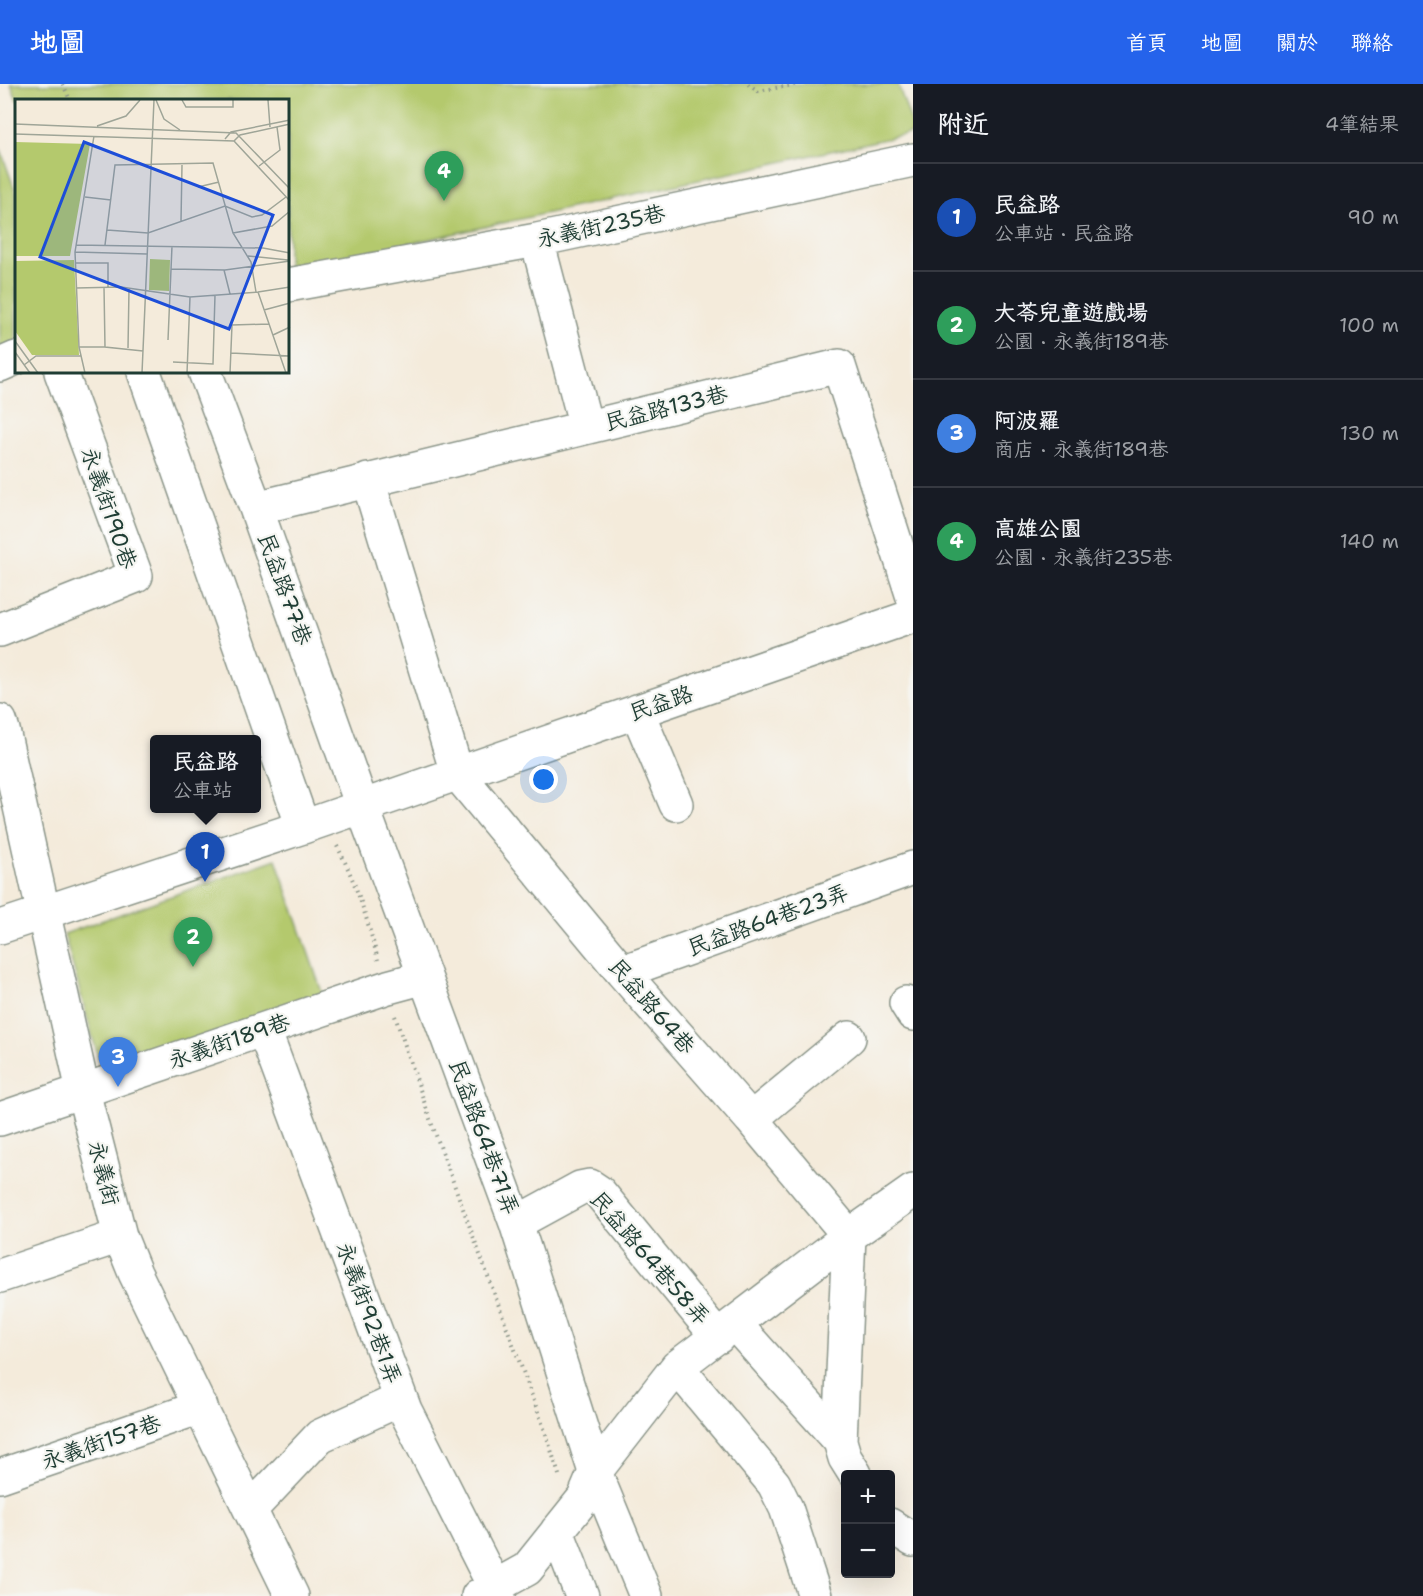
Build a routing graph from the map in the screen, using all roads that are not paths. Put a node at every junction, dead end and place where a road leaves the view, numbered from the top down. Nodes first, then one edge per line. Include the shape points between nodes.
1 (913, 160) edge
2 (537, 240) junction
3 (290, 285) edge
4 (15, 358) edge
5 (0, 365) edge
6 (62, 374) edge
7 (145, 374) edge
8 (206, 374) edge
9 (586, 427) junction
10 (368, 480) junction
11 (256, 508) junction
12 (913, 597) edge
13 (913, 616) edge
14 (0, 630) edge
15 (637, 711) junction
16 (0, 721) edge
17 (457, 773) junction
18 (8, 795) edge
19 (676, 804) dead end
20 (362, 806) junction
21 (303, 827) junction
22 (913, 868) edge
23 (44, 913) junction
24 (0, 927) edge
25 (622, 972) junction
26 (425, 977) junction
27 (264, 1030) junction
28 (849, 1038) dead end
29 (83, 1091) junction
30 (0, 1119) edge
31 (751, 1119) junction
32 (913, 1191) edge
33 (516, 1223) junction
34 (120, 1236) junction
35 (849, 1236) junction
36 (0, 1276) edge
37 (726, 1330) junction
38 (677, 1367) junction
39 (401, 1399) junction
40 (201, 1407) junction
41 (840, 1441) junction
42 (852, 1470) edge
43 (596, 1472) junction
44 (0, 1476) edge
45 (251, 1509) junction
46 (564, 1522) junction
47 (895, 1529) edge
48 (913, 1540) edge
49 (491, 1593) edge
50 (292, 1596) edge
51 (582, 1596) edge
52 (646, 1596) edge
53 (815, 1596) edge

1 - 2 street, 永義街235巷
2 - 3 street, 永義街235巷
2 - 9 street
4 - 5 street
6 - 14 street, 永義街190巷 via 136,576
7 - 21 street
8 - 11 street, 民益路77巷
9 - 10 street, 民益路133巷
9 - 12 street, 民益路133巷 via 839,366
10 - 11 street, 民益路133巷
10 - 17 street
11 - 20 street, 民益路77巷
13 - 15 street, 民益路
15 - 17 street, 民益路
15 - 19 street
16 - 18 street, 永義街
17 - 20 street, 民益路
17 - 25 street, 民益路64巷
18 - 23 street, 永義街
20 - 21 street, 民益路
20 - 26 street, 民益路64巷71弄
21 - 23 street, 民益路
22 - 25 street, 民益路64巷23弄
23 - 24 street, 民益路
23 - 29 street, 永義街
25 - 31 street, 民益路64巷
26 - 27 street, 永義街189巷
26 - 33 street, 民益路64巷71弄
27 - 29 street, 永義街189巷
27 - 39 street, 永義街92巷1弄
28 - 31 street
29 - 30 street, 永義街189巷
29 - 34 street, 永義街
31 - 35 street, 民益路64巷
32 - 35 street
33 - 37 street, 民益路64巷58弄 via 590,1186
33 - 43 street, 民益路64巷71弄
34 - 36 street
34 - 40 street, 永義街
35 - 37 street
35 - 41 street
37 - 38 street
37 - 41 street
38 - 43 street
38 - 53 street via 774,1484 786,1508
39 - 45 street via 320,1437
39 - 49 street, 永義街92巷1弄
40 - 44 street, 永義街157巷
40 - 45 street, 永義街
41 - 42 street
43 - 46 street via 584,1498
43 - 52 street, 民益路64巷71弄
45 - 50 street, 永義街
46 - 49 street via 527,1569
46 - 51 street
47 - 48 street

